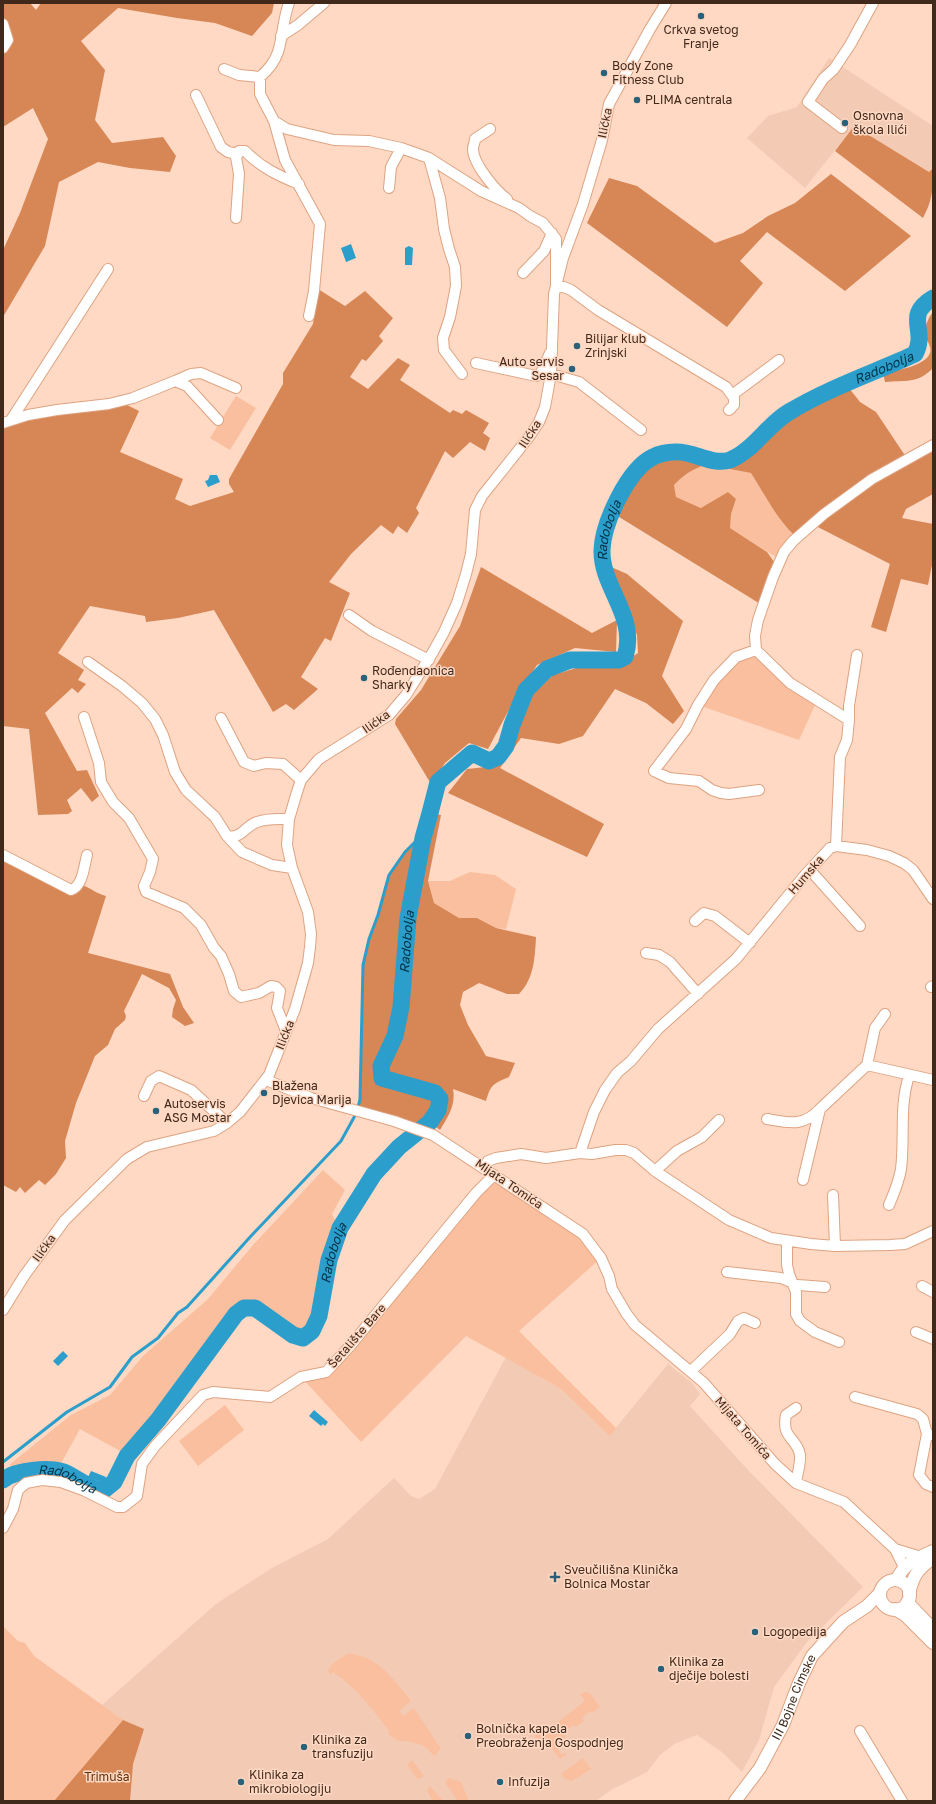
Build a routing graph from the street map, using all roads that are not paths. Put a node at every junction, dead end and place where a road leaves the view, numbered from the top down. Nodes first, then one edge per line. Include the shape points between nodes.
1 (289, 3) edge
2 (324, 3) edge
3 (666, 3) edge
4 (873, 3) edge
5 (3, 24) edge
6 (281, 36) junction
7 (3, 48) edge
8 (224, 69) dead end
9 (260, 77) junction
10 (196, 95) dead end
11 (274, 121) junction
12 (842, 128) dead end
13 (490, 129) dead end
14 (402, 148) junction
15 (238, 154) junction
16 (429, 158) junction
17 (299, 184) junction
18 (389, 188) dead end
19 (519, 208) junction
20 (236, 218) dead end
21 (552, 233) junction
22 (108, 269) dead end
23 (523, 273) dead end
24 (556, 284) junction
25 (308, 316) dead end
26 (551, 351) junction
27 (778, 360) dead end
28 (476, 363) dead end
29 (462, 374) dead end
30 (551, 374) junction
31 (175, 381) junction
32 (236, 388) dead end
33 (732, 395) junction
34 (729, 410) dead end
35 (218, 420) dead end
36 (7, 422) edge
37 (641, 430) dead end
38 (933, 445) edge
39 (349, 615) dead end
40 (756, 650) junction
41 (857, 655) dead end
42 (429, 660) junction
43 (88, 662) dead end
44 (84, 718) dead end
45 (221, 718) dead end
46 (849, 720) junction
47 (301, 780) junction
48 (759, 790) dead end
49 (289, 819) junction
50 (227, 836) junction
51 (836, 846) junction
52 (3, 855) edge
53 (87, 855) dead end
54 (292, 868) junction
55 (810, 870) junction
56 (933, 899) edge
57 (696, 921) dead end
58 (860, 926) dead end
59 (750, 943) junction
60 (646, 953) dead end
61 (698, 994) junction
62 (885, 1014) dead end
63 (286, 1031) junction
64 (867, 1065) junction
65 (909, 1076) junction
66 (266, 1080) junction
67 (933, 1080) edge
68 (144, 1096) dead end
69 (820, 1109) junction
70 (767, 1119) dead end
71 (719, 1120) dead end
72 (227, 1123) junction
73 (580, 1153) junction
74 (484, 1168) junction
75 (656, 1171) junction
76 (494, 1174) junction
77 (803, 1180) dead end
78 (833, 1196) dead end
79 (889, 1205) dead end
80 (933, 1231) edge
81 (787, 1241) junction
82 (835, 1246) junction
83 (727, 1272) dead end
84 (792, 1282) junction
85 (922, 1286) dead end
86 (825, 1287) dead end
87 (933, 1292) edge
88 (3, 1310) edge
89 (755, 1324) dead end
90 (916, 1332) dead end
91 (933, 1339) edge
92 (839, 1342) dead end
93 (691, 1371) junction
94 (855, 1397) dead end
95 (796, 1408) dead end
96 (930, 1434) edge
97 (796, 1483) junction
98 (933, 1487) edge
99 (3, 1528) edge
100 (895, 1549) junction
101 (933, 1551) edge
102 (918, 1556) junction
103 (933, 1558) edge
104 (904, 1567) junction
105 (896, 1580) junction
106 (908, 1598) junction
107 (882, 1599) junction
108 (895, 1609) junction
109 (933, 1629) edge
110 (933, 1643) edge
111 (860, 1731) dead end
112 (735, 1801) edge
113 (902, 1801) edge

1 - 6 street
2 - 6 street
3 - 24 street, Ilićka via 609,104 592,174 562,258
4 - 12 street via 850,45 808,102
5 - 7 street via 8,40
6 - 9 street via 278,53
8 - 9 street via 239,75
9 - 11 street via 260,94
10 - 15 street via 221,147
11 - 14 street via 287,129 313,136 334,140 369,141
11 - 17 street via 285,160
13 - 19 street via 475,139 473,150 478,164 500,194
14 - 16 street
14 - 18 street via 391,167
15 - 17 street via 239,151 245,151 254,161
15 - 20 street
16 - 19 street via 481,191
16 - 29 street via 455,267 456,286 443,338 444,350
17 - 25 street via 320,224 314,291
19 - 21 street via 543,223
21 - 23 street via 544,251
21 - 24 street via 557,246
22 - 36 street
24 - 26 street, Ilićka via 552,310
24 - 33 street via 571,290 598,310 726,387
26 - 28 street via 541,373 536,376
26 - 30 street, Ilićka
27 - 33 street
30 - 37 street via 579,382
30 - 42 street, Ilićka via 545,407 539,422 482,496 475,510 471,554 457,604
31 - 32 street via 201,373
31 - 35 street via 187,386
31 - 36 street via 134,398 109,404 57,410
33 - 34 street via 734,405
38 - 40 street via 872,479 824,514 793,541 784,552 758,620
39 - 42 street via 372,631
40 - 46 street via 795,687
40 - 48 street via 736,657 714,680 686,730 654,771 669,778 699,781 721,793
41 - 46 street
42 - 47 street, Ilićka via 406,696 389,715 319,759
43 - 50 street via 147,708 163,735 175,772 186,790 215,817
44 - 63 street via 99,763 101,782 113,802 129,818 153,859 144,886 146,892 184,908 201,925 221,956 234,992 242,997 259,993 271,986 276,987 280,992 277,1008
45 - 47 street via 244,762 254,766 266,763 283,764
46 - 51 street via 847,740 840,757
47 - 49 street, Ilićka
49 - 50 street via 264,819 254,823 241,835
49 - 54 street, Ilićka via 287,845
50 - 54 street via 242,852 272,865
51 - 55 street, Humska via 830,848
51 - 56 street, Humska via 890,856 904,863 913,870
52 - 53 street via 71,890 76,889 80,882
54 - 63 street, Ilićka via 304,899 311,934 308,963
55 - 58 street
55 - 59 street, Humska
57 - 59 street via 704,913 715,916
59 - 61 street, Humska
60 - 61 street via 659,955 670,962
61 - 73 street, Humska via 658,1028 631,1061 617,1073 594,1112
62 - 64 street via 875,1028
63 - 66 street, Ilićka
64 - 65 street
64 - 69 street
65 - 67 street
65 - 79 street via 903,1106 901,1169
66 - 72 street, Ilićka via 240,1112
66 - 74 street, Mijata Tomića via 311,1098 433,1135
68 - 72 street via 151,1081 159,1076 191,1090
69 - 70 street via 802,1122
69 - 77 street
71 - 75 street via 702,1137 677,1151
72 - 88 street, Ilićka via 214,1131 147,1147 127,1159 65,1220
73 - 74 street via 546,1158 521,1154 488,1161
73 - 75 street via 626,1150 634,1152
74 - 76 street, Mijata Tomića
75 - 81 street via 729,1220 771,1238
76 - 93 street, Mijata Tomića via 583,1234 601,1258 612,1289 626,1313 652,1340
76 - 99 street, Šetalište Bare via 326,1372 301,1377 270,1397 213,1392 203,1395 155,1446 142,1464 137,1496 123,1507 117,1508 83,1490 61,1482 42,1480 26,1483 18,1490 13,1509
78 - 82 street
80 - 82 street via 904,1244
81 - 82 street
81 - 84 street via 787,1265
83 - 84 street via 775,1277
84 - 86 street via 798,1286
84 - 92 street via 796,1292 796,1314 800,1321 815,1332
85 - 87 street
89 - 93 street via 744,1318 738,1321 730,1334
90 - 91 street
93 - 97 street, Mijata Tomića via 775,1464
94 - 96 street via 917,1414 923,1419
95 - 97 street via 786,1415 784,1424 800,1455
96 - 98 street via 919,1475 926,1484
97 - 100 street, Mijata Tomića via 844,1502
100 - 102 street, Mijata Tomića
100 - 104 street, Mijata Tomića
101 - 102 street
102 - 104 street
103 - 106 street via 918,1570
104 - 105 street
105 - 106 street via 904,1583
105 - 107 street via 884,1584
106 - 108 street via 900,1608
106 - 109 street
107 - 108 street via 890,1609
107 - 112 street, III Bojne Cimske via 843,1622 812,1656 783,1725 760,1768
108 - 110 street
111 - 113 street

